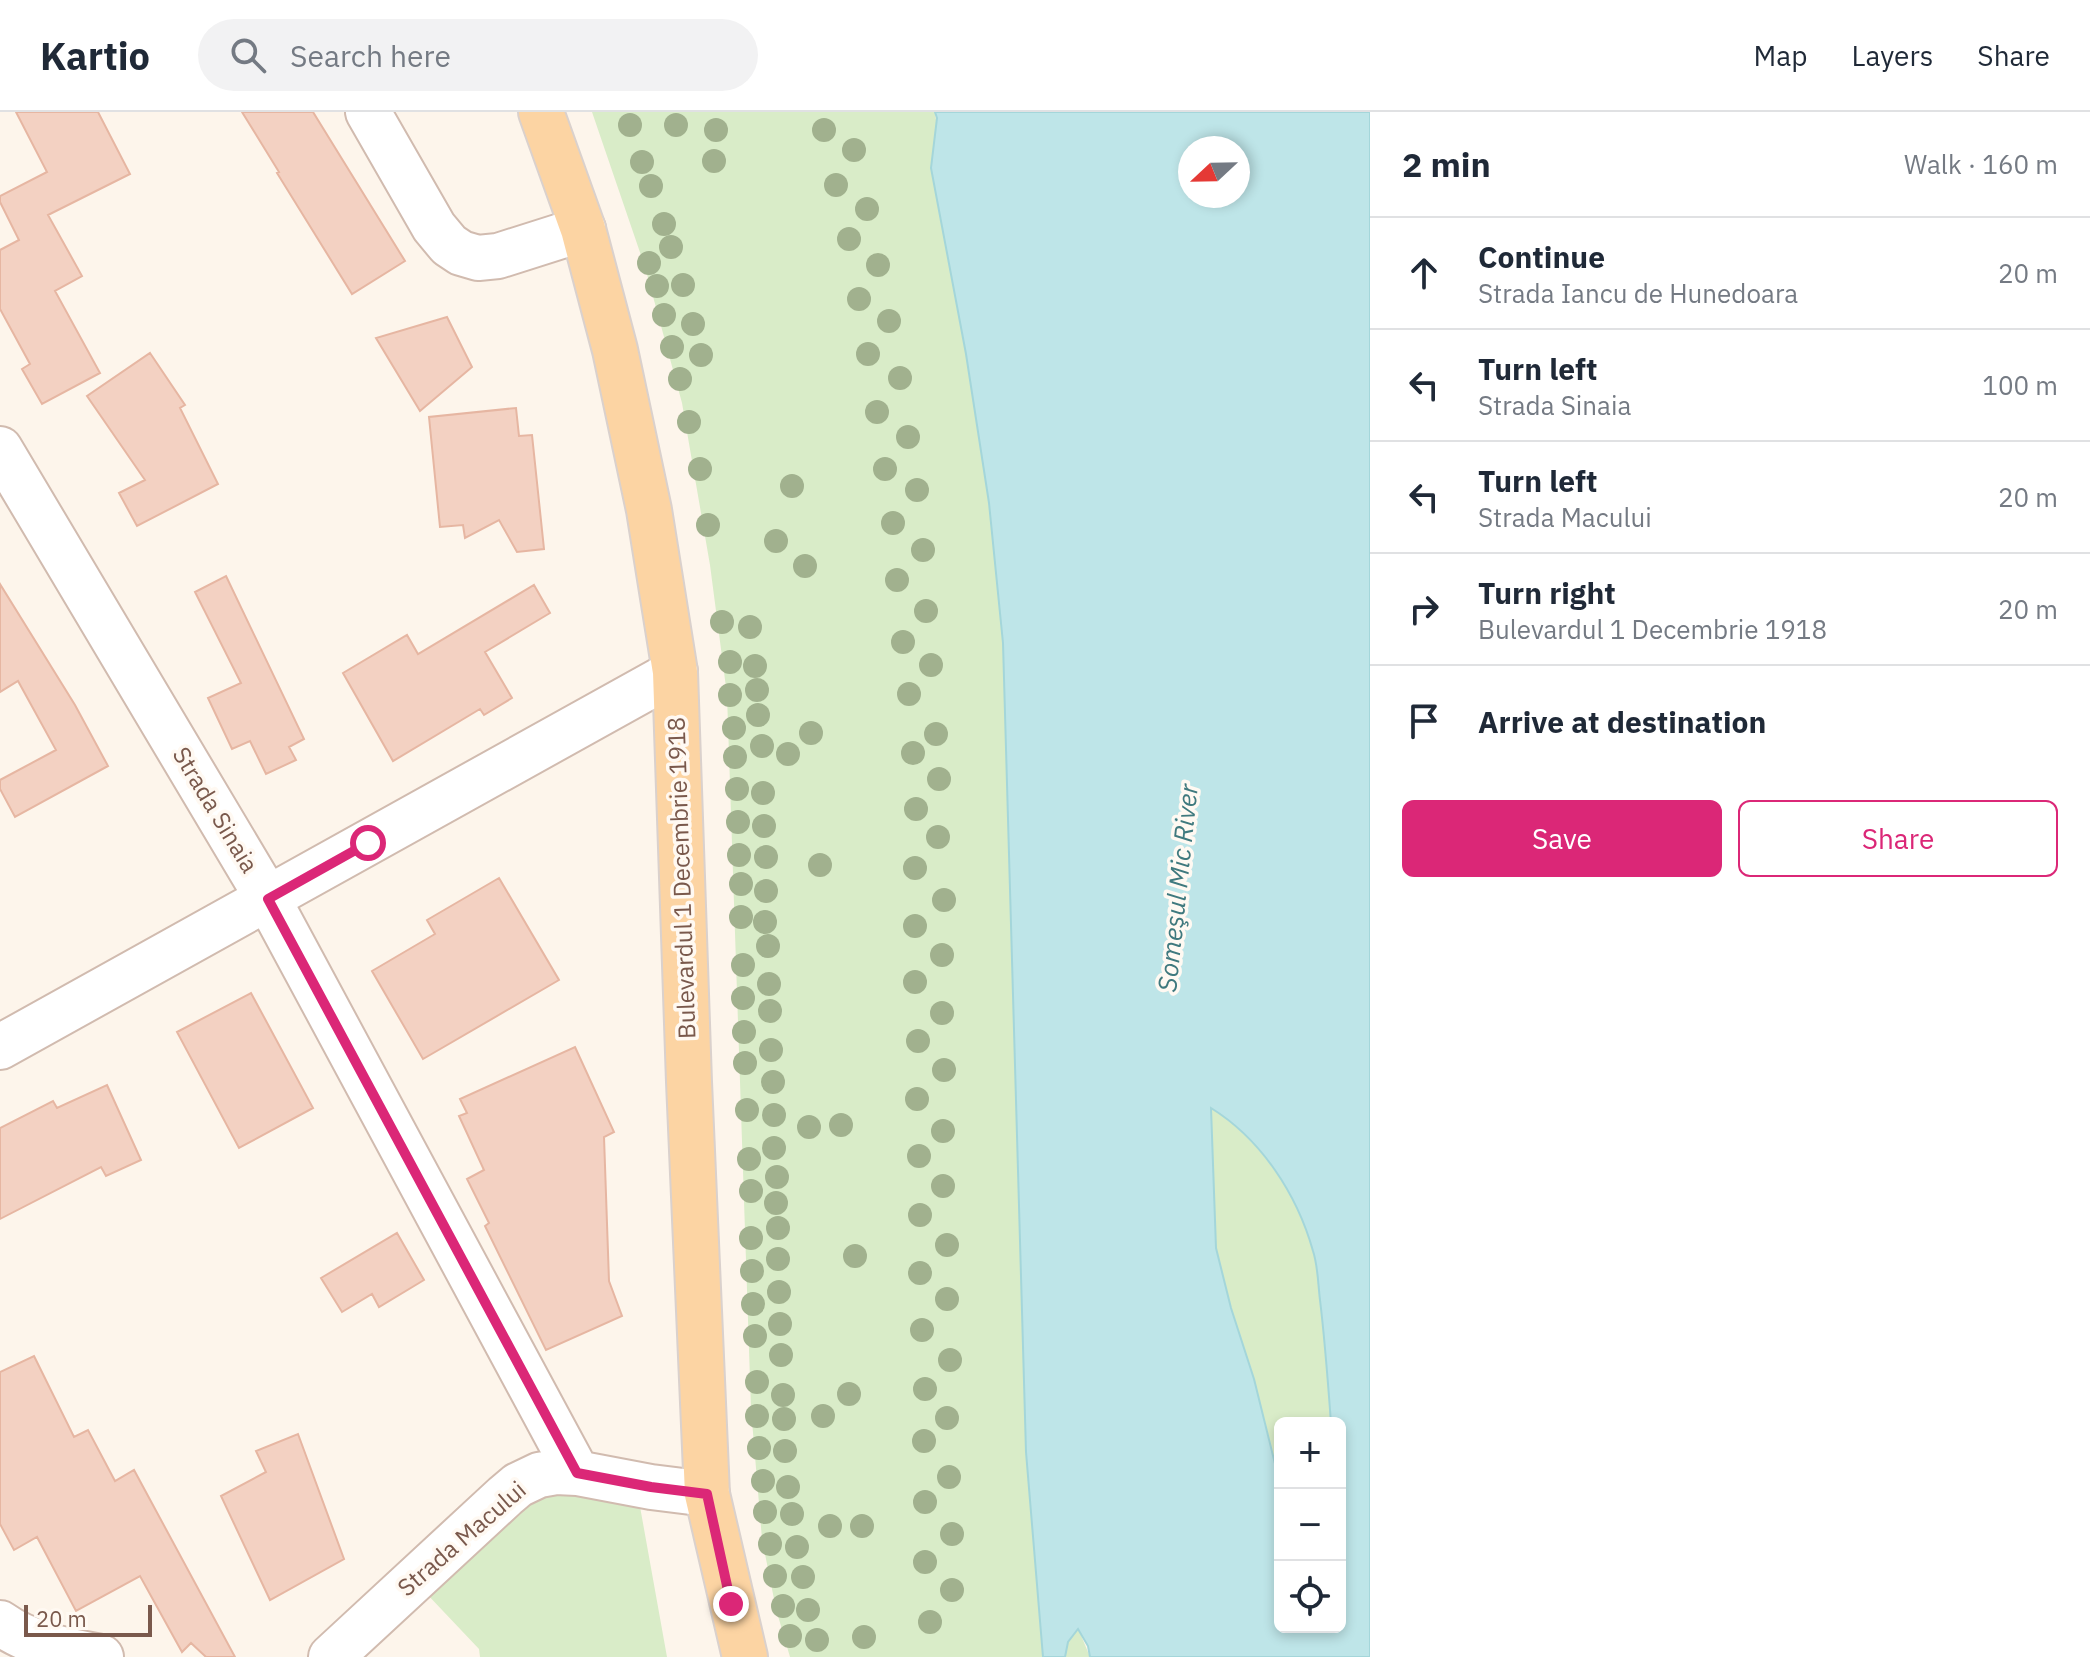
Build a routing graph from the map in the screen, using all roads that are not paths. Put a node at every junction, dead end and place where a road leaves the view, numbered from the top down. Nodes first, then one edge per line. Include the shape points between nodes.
1 (368, 112) edge
2 (541, 112) edge
3 (583, 229) junction
4 (0, 449) edge
5 (675, 672) junction
6 (268, 899) junction
7 (0, 1047) edge
8 (577, 1473) junction
9 (707, 1494) junction
10 (0, 1623) edge
11 (101, 1657) edge
12 (331, 1657) edge
13 (745, 1657) edge

1 - 3 street via 434,227 461,253 498,256
2 - 3 main road, Bulevardul 1 Decembrie 1918
3 - 5 main road, Bulevardul 1 Decembrie 1918 via 622,379
4 - 6 street, Strada Sinaia
5 - 6 street
5 - 9 main road, Bulevardul 1 Decembrie 1918
6 - 7 street
6 - 8 street, Strada Sinaia
8 - 9 street, Strada Macului
8 - 12 street, Strada Macului via 539,1475 518,1485
9 - 13 main road, Bulevardul 1 Decembrie 1918
10 - 11 street via 49,1647

